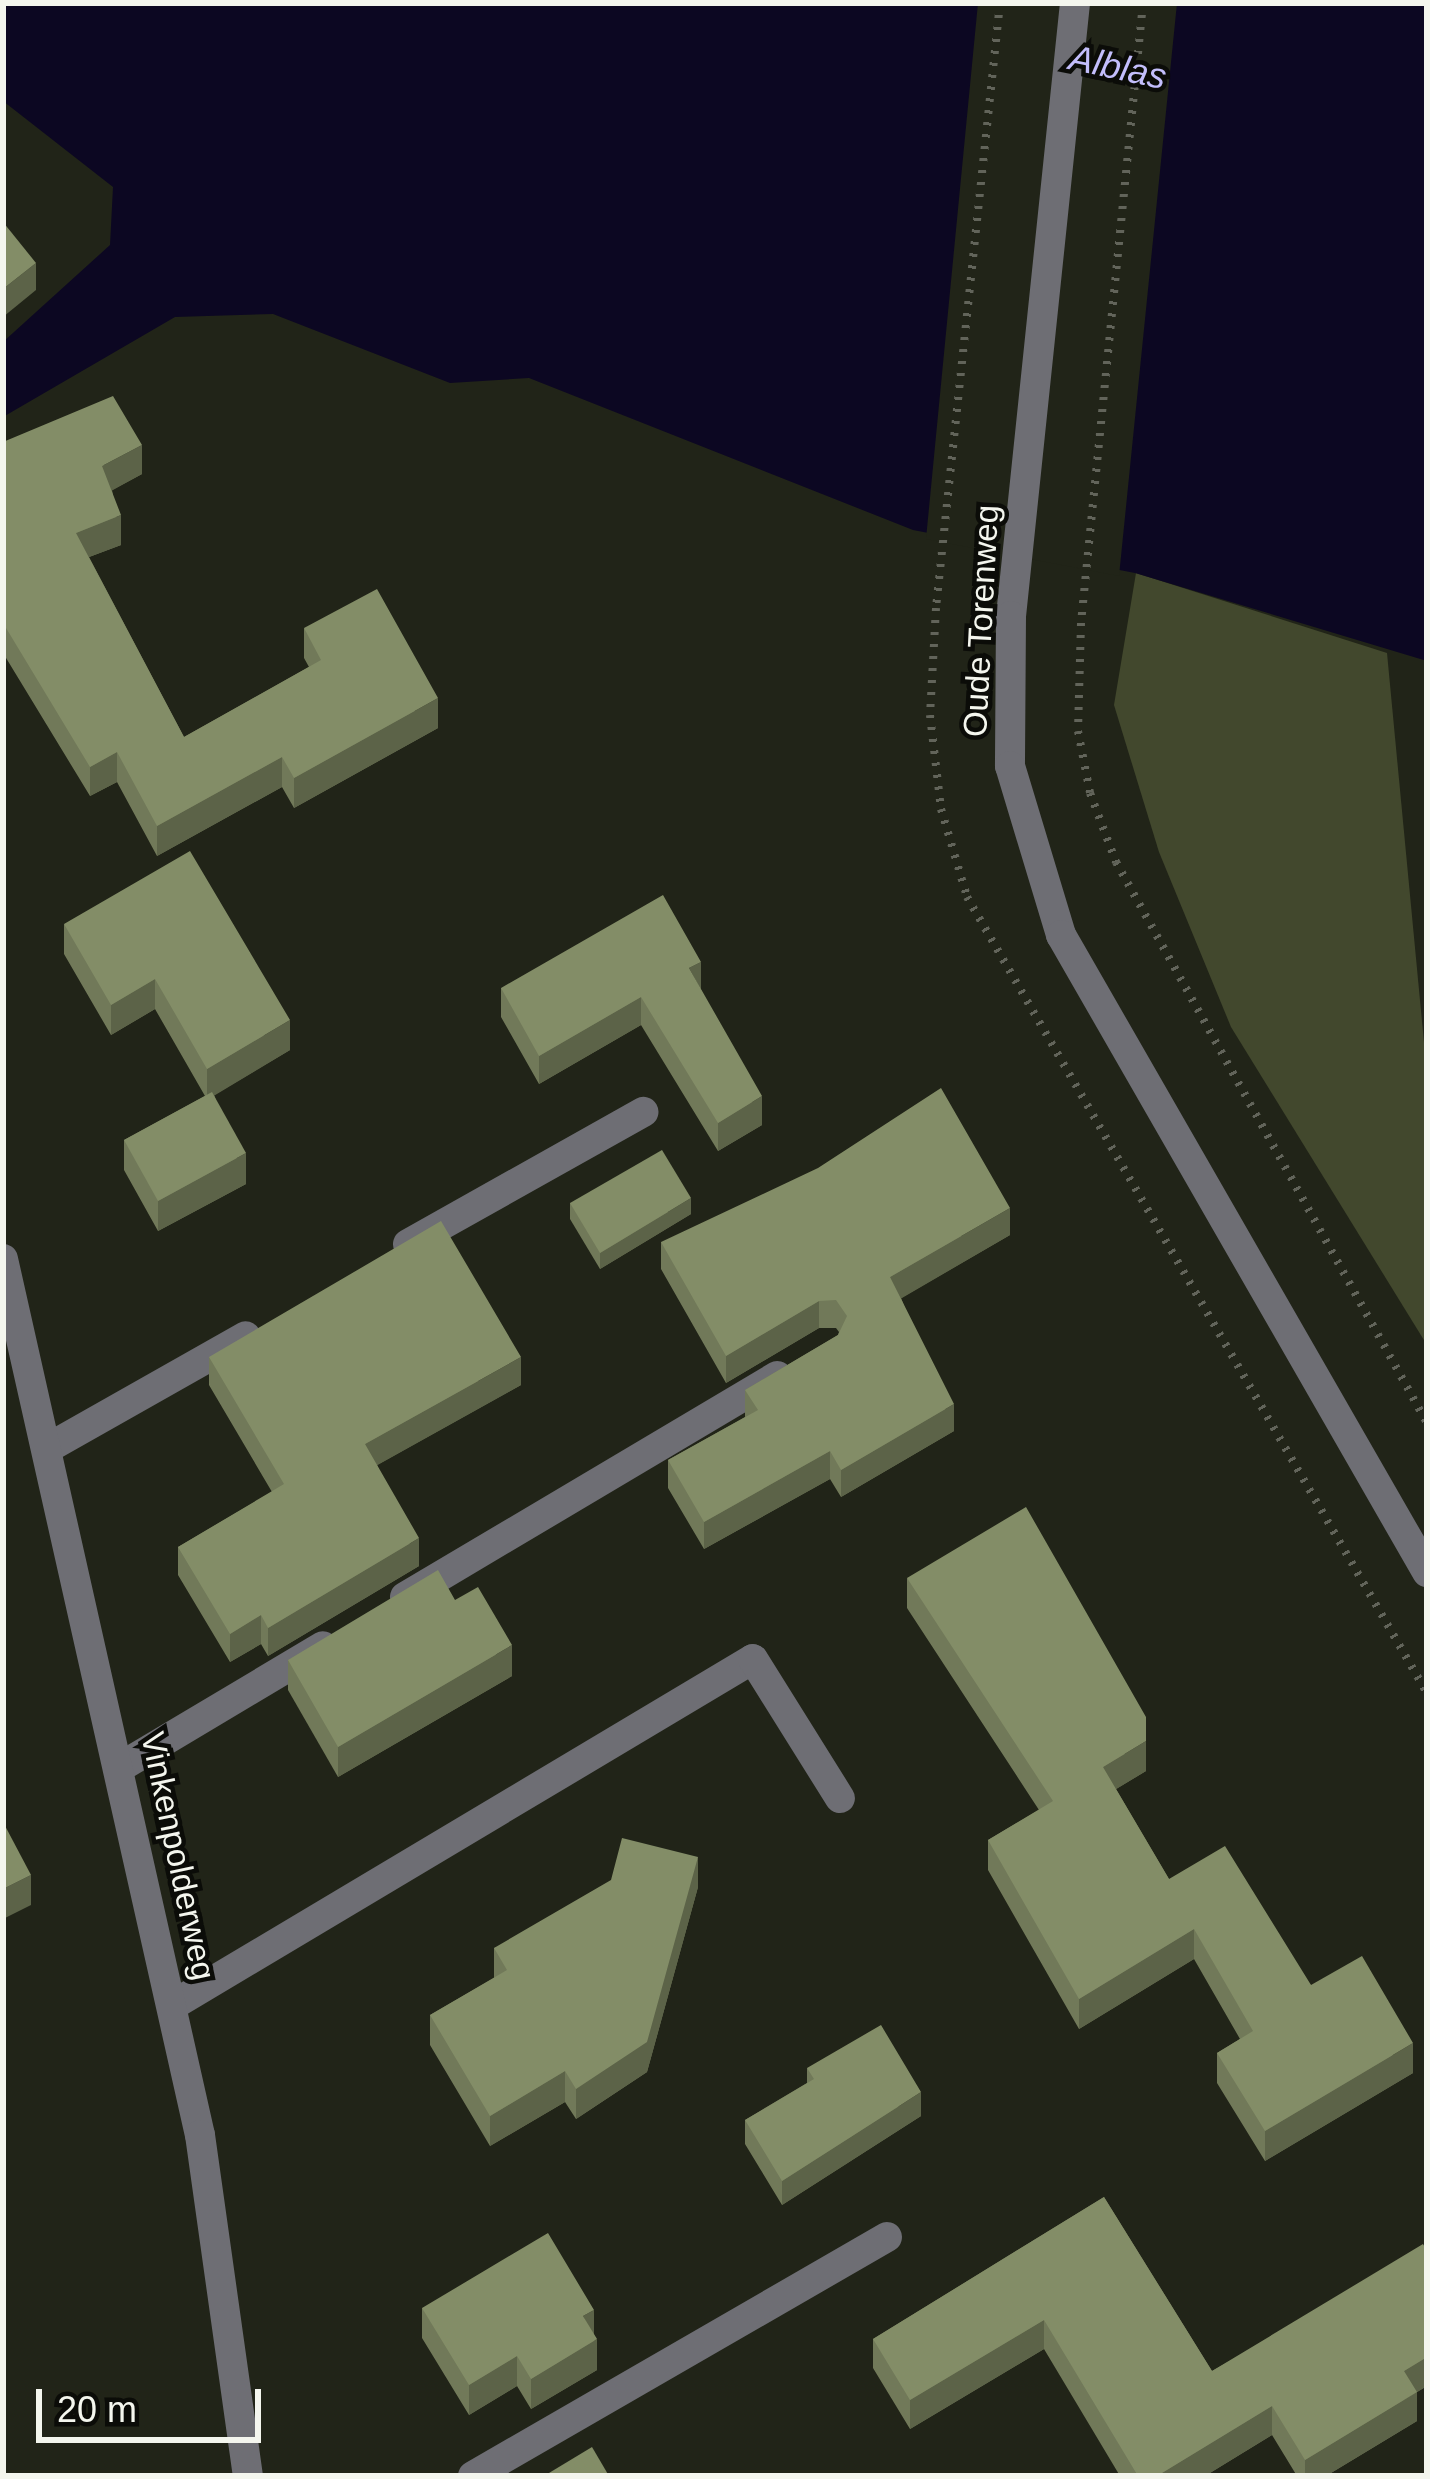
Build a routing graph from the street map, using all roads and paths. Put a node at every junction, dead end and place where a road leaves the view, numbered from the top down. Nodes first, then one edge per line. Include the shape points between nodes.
1 (1000, 3) edge
2 (1075, 3) edge
3 (1143, 3) edge
4 (937, 608) dead end
5 (643, 1112) dead end
6 (376, 1262) edge
7 (5, 1278) edge
8 (274, 1321) edge
9 (808, 1357) edge
10 (1427, 1423) edge
11 (48, 1448) junction
12 (1427, 1571) edge
13 (384, 1610) edge
14 (344, 1634) edge
15 (122, 1766) junction
16 (840, 1798) dead end
17 (173, 2005) junction
18 (887, 2237) dead end
19 (248, 2476) edge
20 (473, 2476) edge

1 - 4 path
2 - 12 street, Oude Torenweg via 1011,616 1010,766 1061,935
3 - 10 path via 1078,731 1116,862
5 - 6 street
7 - 11 street, Vinkenpolderweg
8 - 11 street
9 - 13 street
11 - 15 street, Vinkenpolderweg
14 - 15 street
15 - 17 street, Vinkenpolderweg
16 - 17 street via 754,1659
17 - 19 street, Vinkenpolderweg
18 - 20 street

